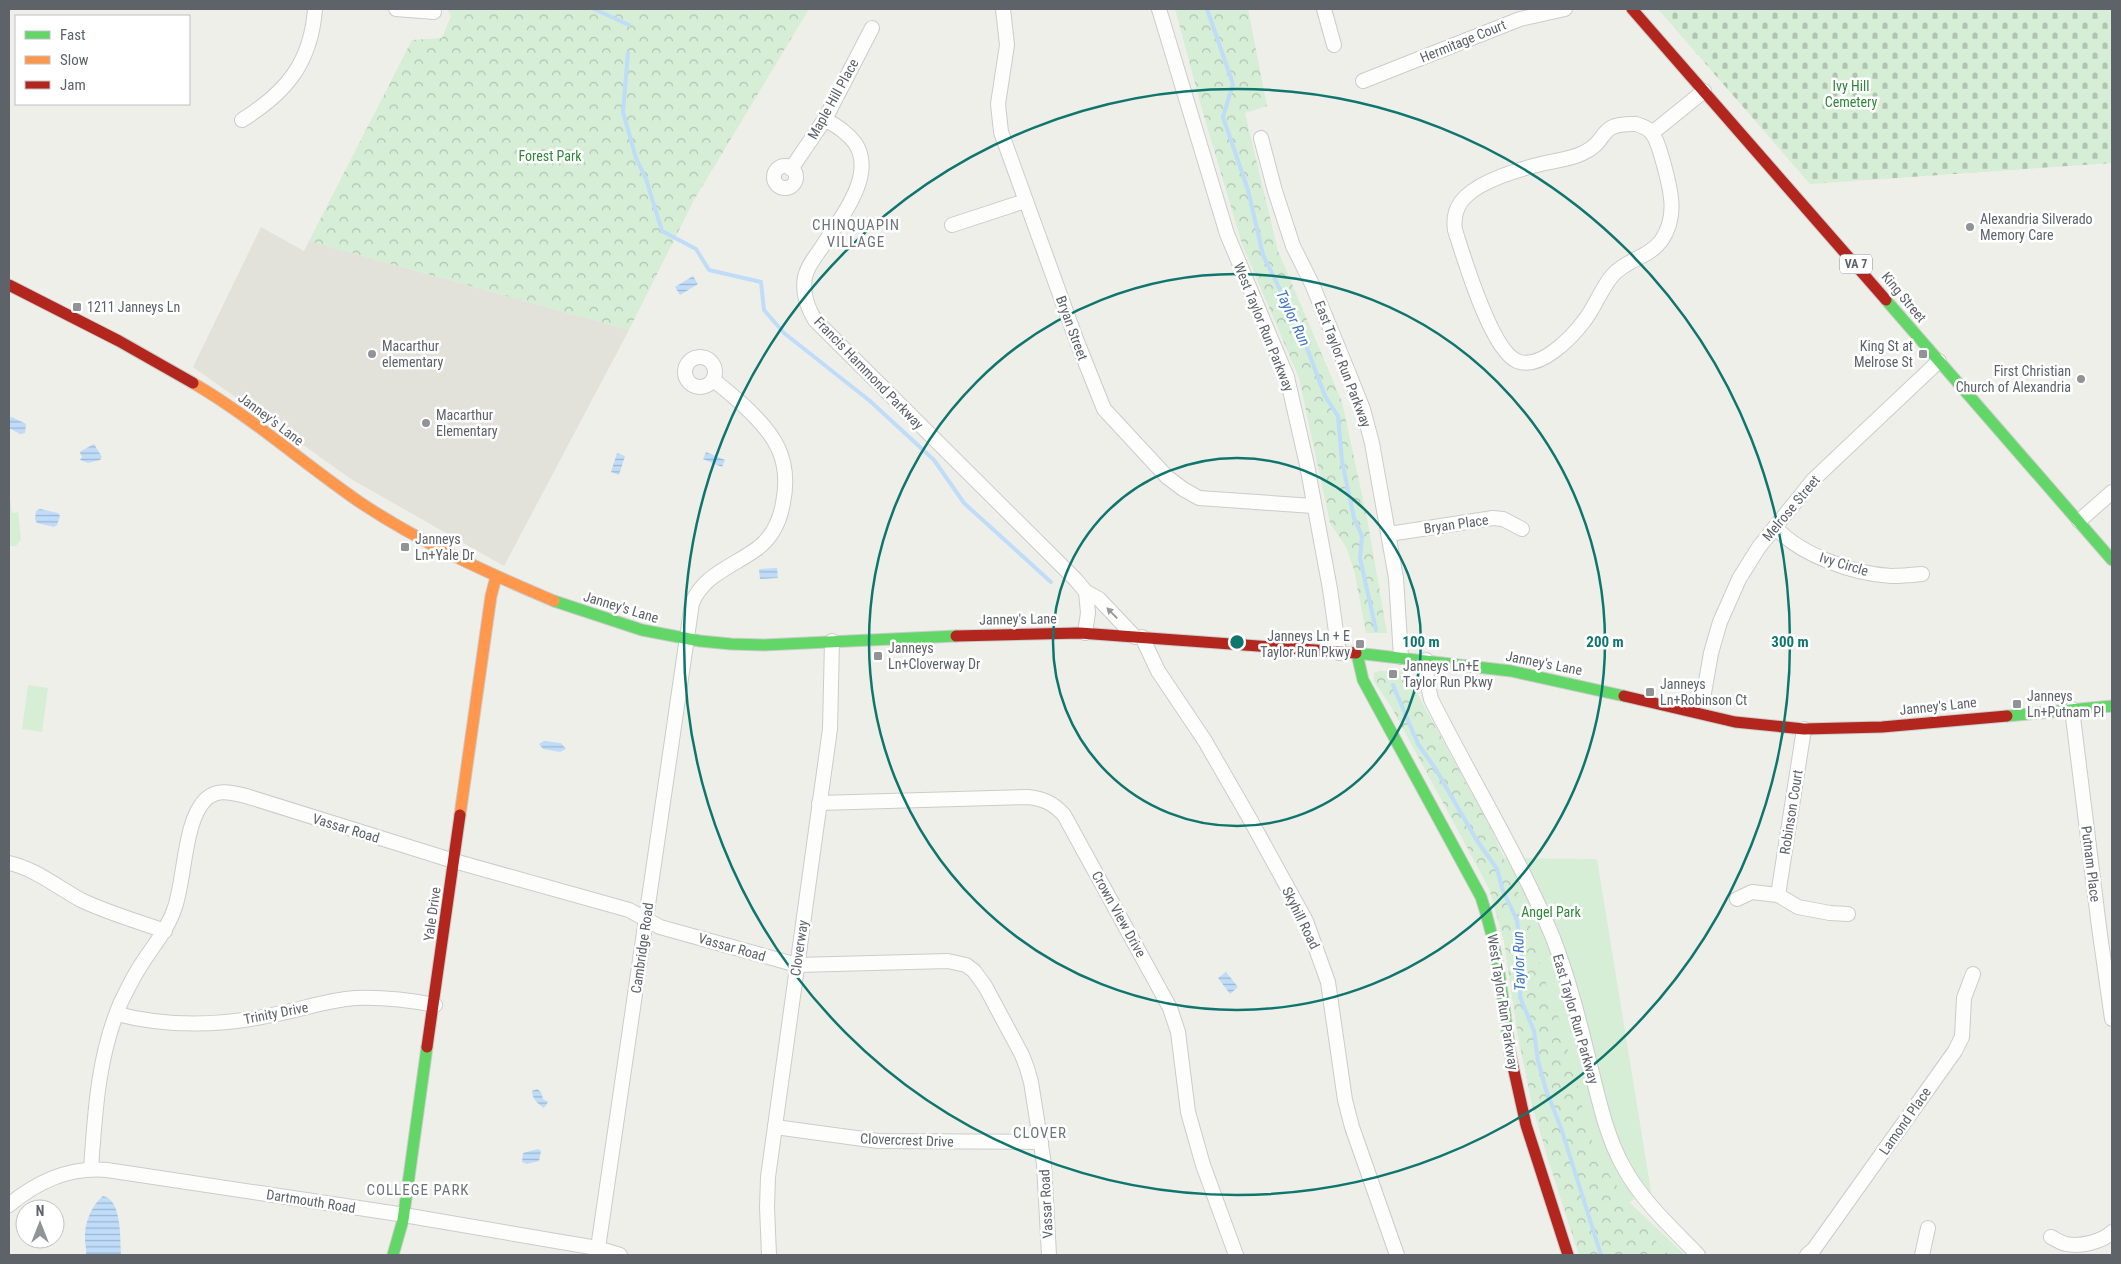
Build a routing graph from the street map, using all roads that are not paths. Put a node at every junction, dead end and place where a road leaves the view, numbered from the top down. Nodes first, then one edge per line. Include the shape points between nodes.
1 (315, 9) edge
2 (396, 9) edge
3 (1003, 9) edge
4 (1159, 9) edge
5 (1324, 9) edge
6 (1565, 9) edge
7 (1632, 9) edge
8 (434, 12) dead end
9 (872, 28) dead end
10 (1334, 45) dead end
11 (1363, 81) dead end
12 (1704, 91) junction
13 (825, 119) junction
14 (242, 120) dead end
15 (1652, 133) junction
16 (1261, 138) dead end
17 (791, 169) dead end
18 (1025, 201) junction
19 (952, 225) dead end
20 (9, 285) edge
21 (1939, 361) junction
22 (713, 380) dead end
23 (2112, 492) edge
24 (1314, 506) junction
25 (2079, 522) junction
26 (1775, 527) junction
27 (1522, 529) dead end
28 (1389, 534) junction
29 (2112, 560) edge
30 (1922, 574) dead end
31 (496, 576) junction
32 (1086, 592) junction
33 (1085, 633) junction
34 (1138, 637) junction
35 (686, 640) junction
36 (832, 641) junction
37 (1339, 653) junction
38 (1358, 654) junction
39 (1402, 657) junction
40 (1426, 660) junction
41 (1704, 693) dead end
42 (2112, 706) edge
43 (2072, 709) junction
44 (1804, 729) junction
45 (819, 803) junction
46 (454, 861) junction
47 (9, 863) edge
48 (1778, 894) junction
49 (1737, 899) dead end
50 (1848, 914) dead end
51 (646, 919) junction
52 (165, 931) junction
53 (797, 965) junction
54 (1973, 974) dead end
55 (435, 1005) junction
56 (117, 1014) junction
57 (2112, 1019) edge
58 (775, 1127) junction
59 (1041, 1142) junction
60 (91, 1169) junction
61 (9, 1205) edge
62 (404, 1215) junction
63 (1928, 1228) dead end
64 (2112, 1232) edge
65 (2051, 1237) dead end
66 (597, 1251) edge
67 (393, 1255) edge
68 (620, 1255) edge
69 (769, 1255) edge
70 (1049, 1255) edge
71 (1236, 1255) edge
72 (1397, 1255) edge
73 (1568, 1255) edge
74 (1698, 1255) edge
75 (1807, 1255) edge
76 (1922, 1255) edge

1 - 14 street via 310,41 295,74
2 - 8 street
3 - 18 street, Bryan Street via 1007,45 998,104 999,118
4 - 24 street, West Taylor Run Parkway via 1227,234 1287,377
5 - 10 street
6 - 11 street, Hermitage Court via 1520,19
7 - 12 main road, King Street / VA 7
9 - 13 street, Maple Hill Place
12 - 15 street
12 - 21 main road, King Street / VA 7
13 - 17 street, Maple Hill Place
13 - 32 street, Francis Hammond Parkway via 855,143 860,156 860,172 856,193 806,274 808,308 815,320
15 - 15 street via 1636,124 1614,124 1584,153 1508,173 1475,190 1458,207 1455,230 1484,314 1492,331 1515,360 1525,364 1544,359 1584,321 1611,277 1661,240 1669,225 1672,198 1662,156
16 - 28 street, East Taylor Run Parkway via 1293,246 1363,409
18 - 19 street
18 - 24 street, Bryan Street via 1104,409 1167,477 1199,498
20 - 31 main road, Janney's Lane via 184,377 244,416 364,505 425,542
21 - 25 main road, King Street / VA 7
21 - 26 street, Melrose Street via 1814,479
22 - 35 street, Cambridge Road via 763,422 776,441 784,466 785,495 769,537 758,548 714,575 696,594
23 - 25 street
24 - 37 street, West Taylor Run Parkway
25 - 29 main road, King Street / VA 7
26 - 30 street, Ivy Circle via 1786,540 1835,563 1886,575
26 - 41 street, Melrose Street via 1747,564 1729,600 1711,653
27 - 28 street, Bryan Place via 1503,519 1493,518
28 - 39 street, East Taylor Run Parkway
31 - 35 main road, Janney's Lane via 614,623
31 - 46 main road, Yale Drive
32 - 33 street via 1088,613
34 -> 32 street, Francis Hammond Parkway via 1099,599
33 - 34 main road, Janney's Lane
33 - 36 main road, Janney's Lane
34 - 37 main road, Janney's Lane
34 - 72 street, Skyhill Road via 1205,741 1306,921 1328,982 1352,1127
35 - 36 main road, Janney's Lane via 727,645
35 - 51 street, Cambridge Road
36 - 45 street, Cloverway via 830,729
37 - 38 main road, Janney's Lane
38 - 39 main road, Janney's Lane
38 - 73 main road, West Taylor Run Parkway via 1363,680 1434,808 1486,911 1497,953 1515,1079
39 - 40 main road, Janney's Lane
40 - 44 main road, Janney's Lane via 1559,680 1735,722
40 - 74 street, East Taylor Run Parkway via 1431,699 1523,874 1553,940 1573,996 1613,1147 1634,1184
42 - 43 main road, Janney's Lane
43 - 44 main road, Janney's Lane via 1882,727
43 - 57 street, Putnam Place
44 - 48 street, Robinson Court
45 - 53 street, Cloverway
45 - 71 street, Crown View Drive via 1028,797 1048,801 1057,807 1170,1008 1178,1032 1188,1112 1203,1165
46 - 51 street, Vassar Road via 629,910
46 - 52 street, Vassar Road via 226,792 207,798 197,813 177,900
46 - 55 main road, Yale Drive
47 - 52 street via 33,871 80,899 114,914
48 - 49 street via 1752,892
48 - 50 street via 1798,907
51 - 53 street, Vassar Road via 660,927
51 - 66 street, Cambridge Road
52 - 56 street via 139,967
53 - 58 street, Cloverway
53 - 59 street, Vassar Road via 948,961 966,965 985,986 1022,1055 1031,1082
54 - 75 street, Lamond Place via 1964,998 1962,1037 1955,1051
55 - 56 street, Trinity Drive via 355,998 252,1020 191,1023 148,1022
55 - 62 main road, Yale Drive
56 - 60 street via 102,1061 96,1095
58 - 59 street, Clovercrest Drive via 878,1141
58 - 69 street, Cloverway via 767,1207
59 - 70 street, Vassar Road
60 - 61 street, Dartmouth Road via 50,1178
60 - 62 street, Dartmouth Road
62 - 66 street, Dartmouth Road
62 - 67 main road, Yale Drive
63 - 76 street
64 - 65 street via 2104,1239 2078,1244 2064,1244
66 - 68 street, Dartmouth Road

